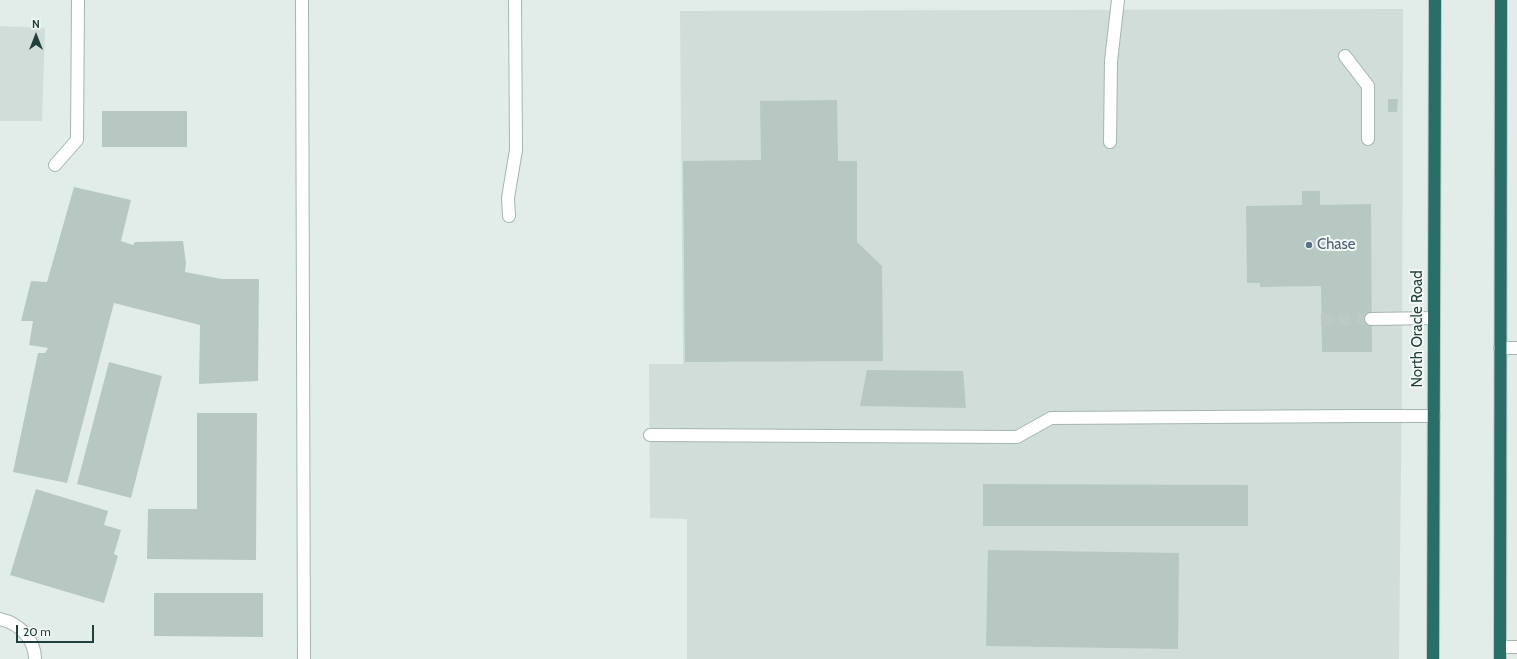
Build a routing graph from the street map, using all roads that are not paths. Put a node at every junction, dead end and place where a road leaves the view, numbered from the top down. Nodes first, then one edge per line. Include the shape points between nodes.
1 (78, 0) edge
2 (302, 0) edge
3 (515, 0) edge
4 (1118, 0) edge
5 (1435, 0) edge
6 (1501, 0) edge
7 (1345, 56) dead end
8 (1368, 139) dead end
9 (1110, 142) dead end
10 (55, 165) dead end
11 (509, 216) dead end
12 (1434, 318) junction
13 (1371, 319) tunnel mouth
14 (1500, 348) junction
15 (1517, 348) edge
16 (1434, 416) junction
17 (650, 435) dead end
18 (0, 619) edge
19 (1517, 647) edge
20 (1500, 653) edge
21 (35, 659) edge
22 (304, 659) edge
23 (1433, 659) edge

1 - 10 lane via 77,140
2 - 22 lane
3 - 11 lane via 516,150 508,198
4 - 9 lane via 1111,61
5 - 12 highway, North Oracle Road
6 - 14 highway
7 - 8 lane via 1368,86
12 - 13 lane
12 - 16 highway, North Oracle Road
14 - 15 lane
14 - 20 highway
16 - 17 lane via 1051,418 1017,437
16 - 23 highway, North Oracle Road
18 - 21 lane via 20,628 30,640
19 - 20 lane

